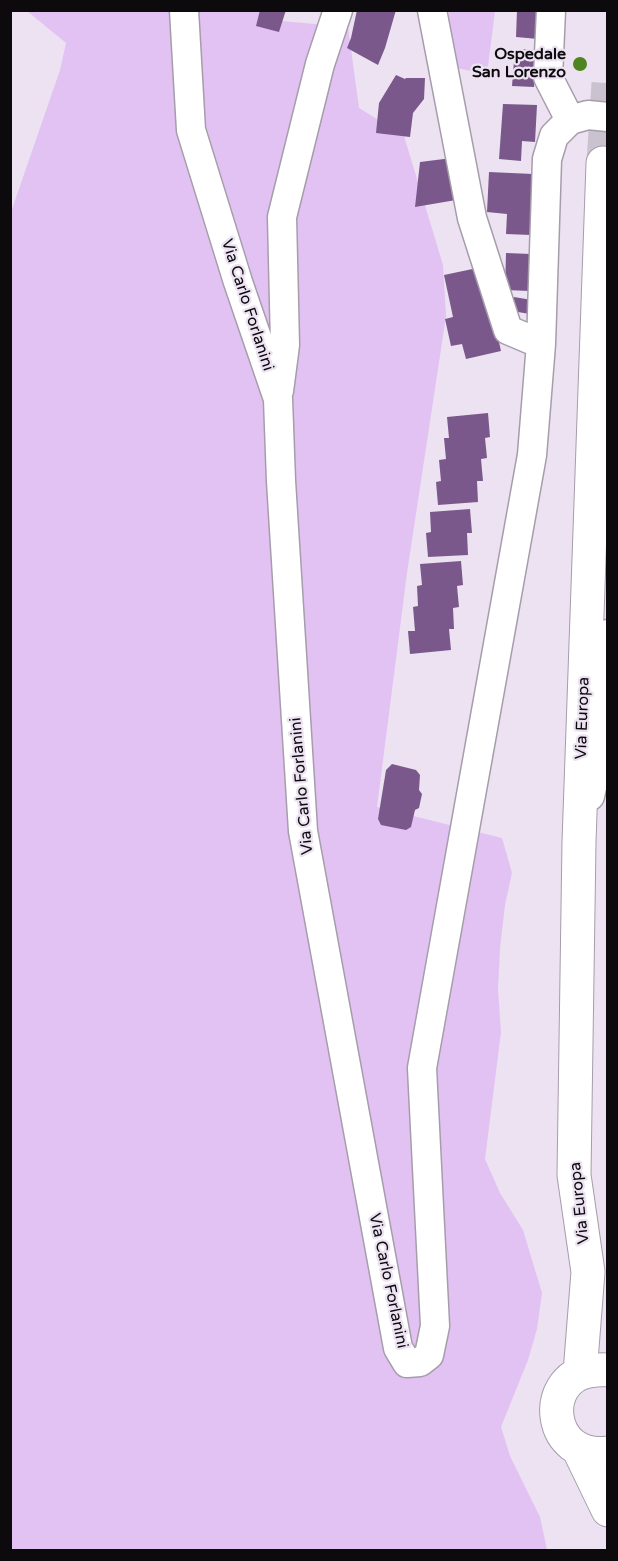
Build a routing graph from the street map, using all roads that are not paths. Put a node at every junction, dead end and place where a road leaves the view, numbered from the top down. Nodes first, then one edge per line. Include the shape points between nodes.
1 (184, 10) edge
2 (338, 10) edge
3 (432, 10) edge
4 (551, 10) edge
5 (608, 117) edge
6 (570, 120) junction
7 (603, 163) dead end
8 (541, 344) junction
9 (602, 377) edge
10 (278, 399) junction
11 (608, 634) edge
12 (579, 842) junction
13 (588, 1272) junction
14 (608, 1340) edge
15 (594, 1372) edge
16 (593, 1451) edge
17 (608, 1510) edge

1 - 10 street, Via Carlo Forlanini via 191,130
2 - 10 street via 320,64 282,217 285,345
3 - 8 street via 475,229 508,330
4 - 6 street via 548,77
5 - 6 street via 588,115
6 - 8 street, Via Carlo Forlanini via 554,136 547,159
7 - 9 main road, Via Europa
8 - 10 street, Via Carlo Forlanini via 532,455 422,1068 435,1326 429,1355 420,1362 407,1363 398,1348 303,831
9 - 12 main road, Via Europa
11 - 12 street via 604,736
12 - 13 main road, Via Europa via 574,1175
13 - 14 main road, Via Europa
13 - 15 main road, Via Europa
15 - 16 main road, Via Europa via 565,1386 556,1414 567,1440
16 - 17 main road, Via Europa

